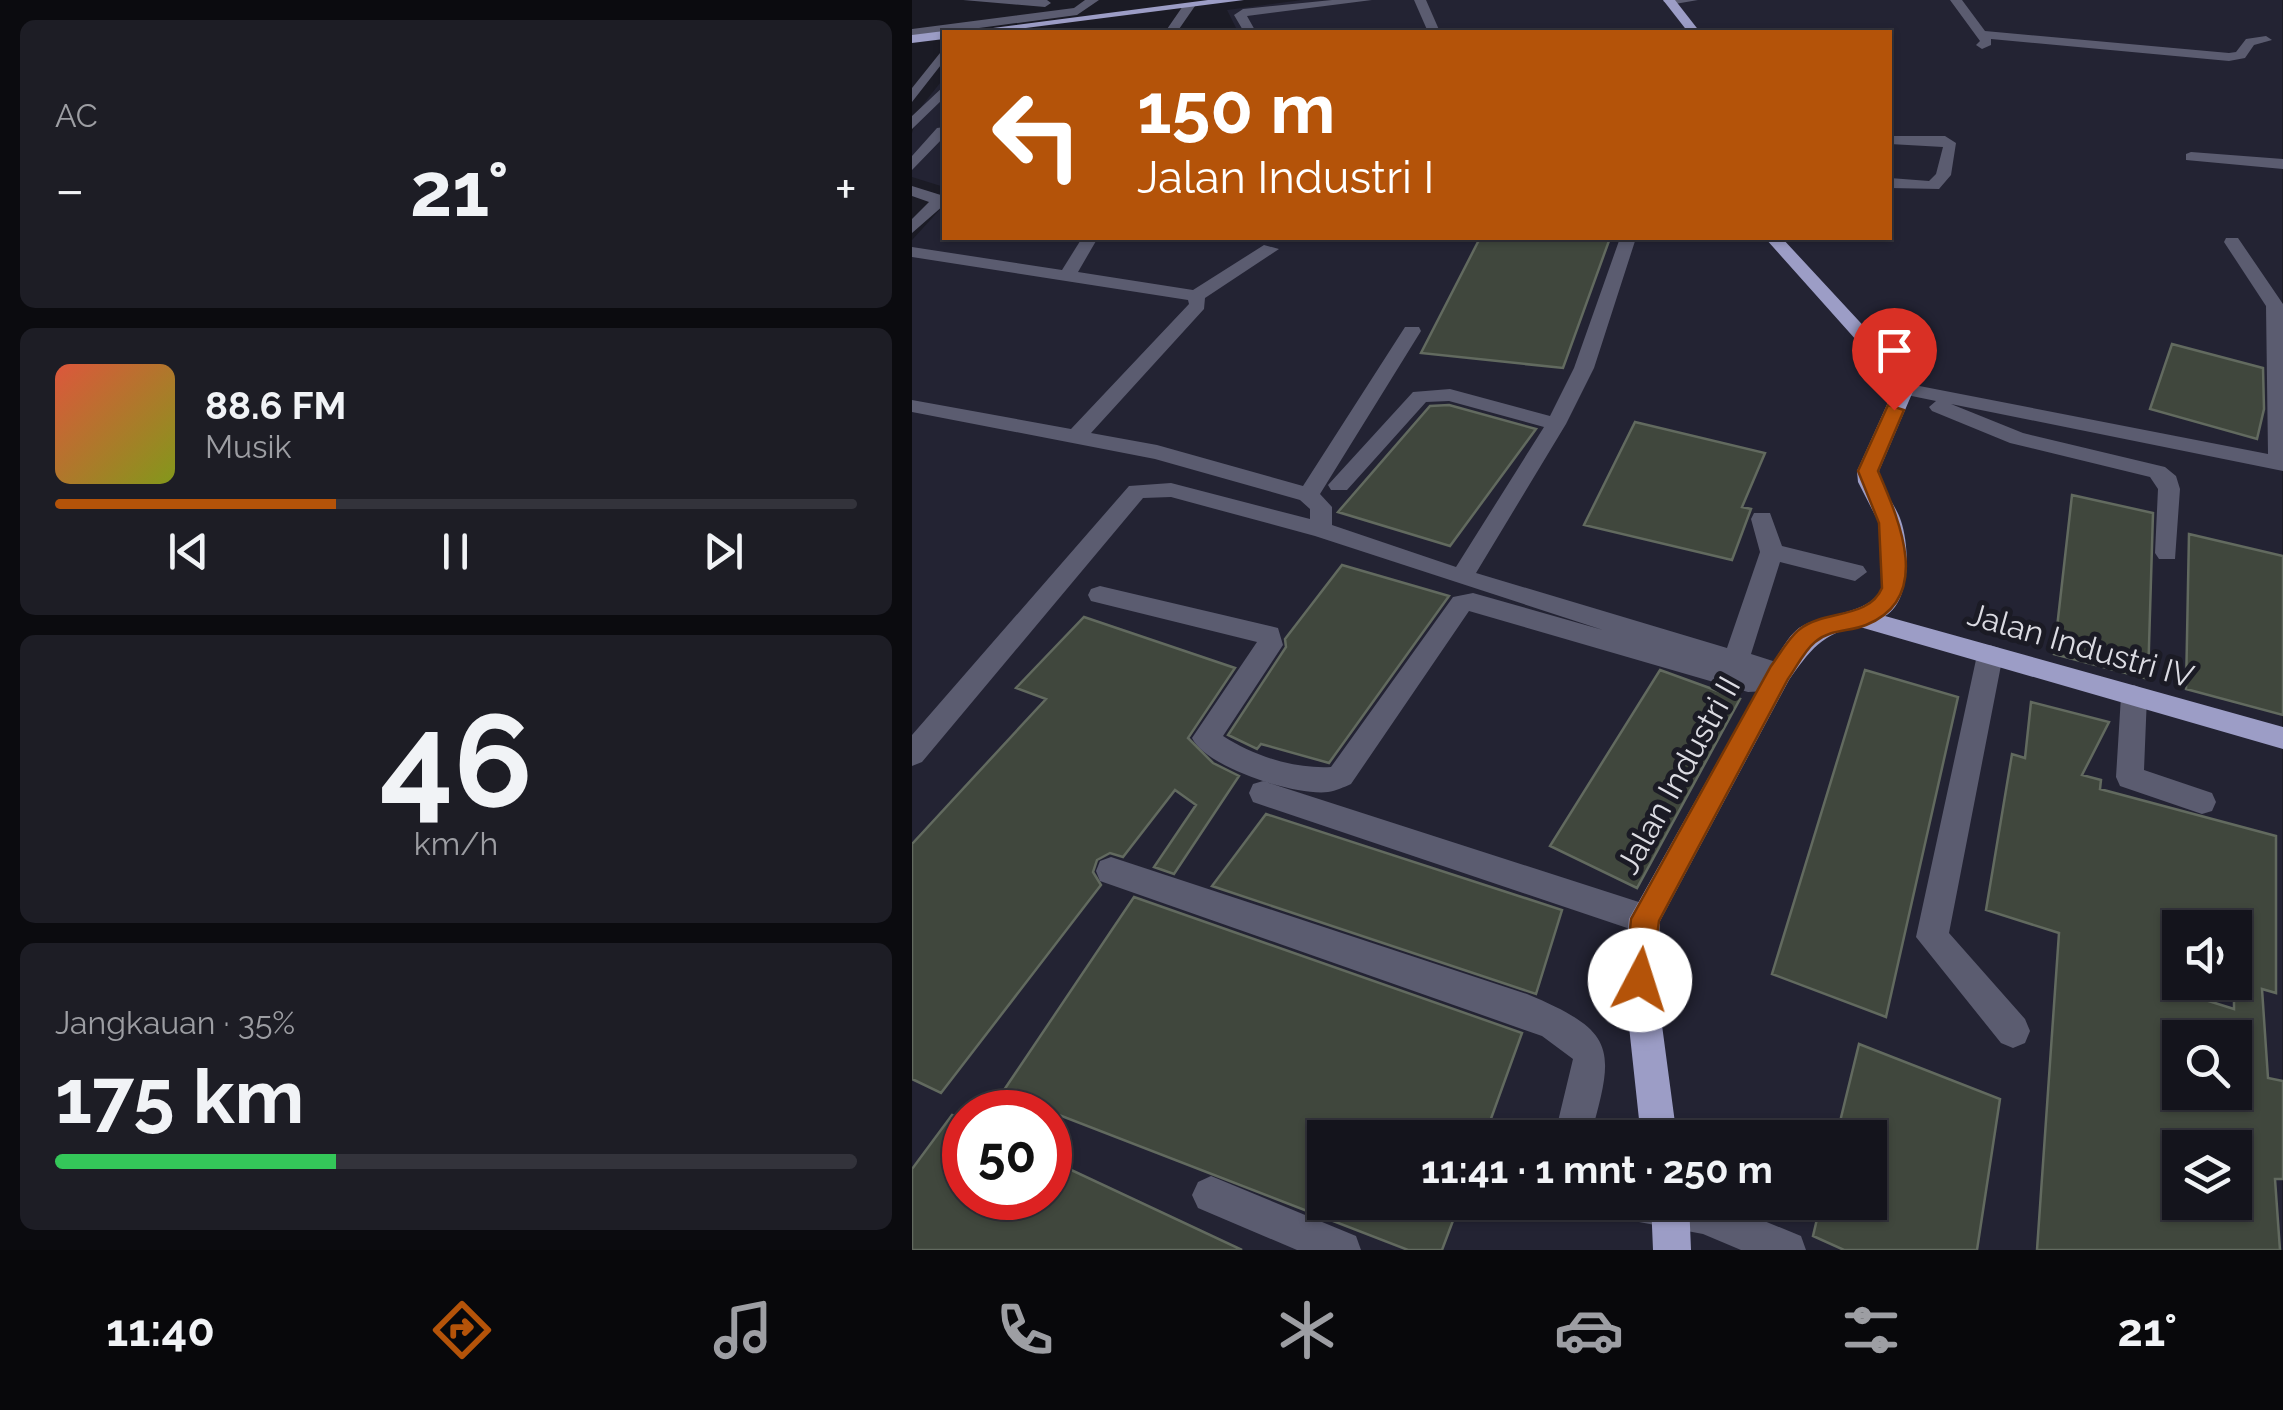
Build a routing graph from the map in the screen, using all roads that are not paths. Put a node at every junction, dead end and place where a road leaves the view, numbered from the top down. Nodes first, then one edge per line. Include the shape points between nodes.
1 (1093, 0) edge
2 (1366, 0) edge
3 (1420, 0) edge
4 (1669, 0) edge
5 (1692, 0) edge
6 (1956, 0) edge
7 (1221, 1) edge
8 (970, 2) edge
9 (1047, 2) edge
10 (1185, 4) edge
11 (1112, 15) junction
12 (1024, 22) junction
13 (1059, 27) edge
14 (970, 30) edge
15 (993, 30) edge
16 (1112, 30) edge
17 (1171, 30) edge
18 (1249, 30) edge
19 (1433, 30) edge
20 (1692, 30) edge
21 (942, 33) edge
22 (942, 35) edge
23 (912, 36) edge
24 (2266, 40) dead end
25 (942, 57) edge
26 (912, 63) edge
27 (915, 92) edge
28 (942, 92) edge
29 (912, 126) edge
30 (942, 131) edge
31 (942, 132) edge
32 (1892, 140) edge
33 (2191, 157) dead end
34 (2282, 164) edge
35 (912, 165) edge
36 (1892, 183) edge
37 (912, 191) edge
38 (912, 228) edge
39 (1627, 240) edge
40 (1775, 240) edge
41 (1088, 242) dead end
42 (2232, 242) dead end
43 (1270, 249) dead end
44 (912, 252) edge
45 (1068, 276) junction
46 (1196, 296) junction
47 (1412, 332) dead end
48 (1912, 391) junction
49 (912, 406) edge
50 (1556, 424) junction
51 (1075, 437) junction
52 (2281, 464) edge
53 (1340, 485) dead end
54 (1308, 495) junction
55 (1762, 519) dead end
56 (1321, 530) junction
57 (1772, 552) junction
58 (2167, 552) dead end
59 (1855, 572) dead end
60 (1461, 578) junction
61 (1100, 595) dead end
62 (1860, 618) junction
63 (1990, 656) junction
64 (1736, 660) junction
65 (1778, 676) junction
66 (2134, 696) junction
67 (923, 722) edge
68 (2282, 738) edge
69 (912, 754) edge
70 (1263, 793) dead end
71 (2202, 802) dead end
72 (1111, 871) dead end
73 (1645, 919) junction
74 (2013, 1032) dead end
75 (1577, 1120) edge
76 (1657, 1120) edge
77 (1211, 1195) dead end
78 (1671, 1220) edge
79 (1715, 1220) edge
80 (1342, 1250) edge
81 (1672, 1250) edge
82 (1787, 1250) edge

1 - 12 street via 1082,10
2 - 18 street via 1243,13
3 - 19 street
4 - 5 street
4 - 20 main road
6 - 24 street via 1982,40 2229,57
7 - 10 main road
8 - 9 street
8 - 14 street
9 - 12 street
10 - 11 main road
10 - 17 street
11 - 13 main road
11 - 16 street
12 - 13 main road
12 - 14 street
12 - 15 main road
21 - 23 street
22 - 23 main road
25 - 26 street
25 - 27 street
28 - 29 street
29 - 30 street
31 - 35 street
32 - 36 street via 1945,140 1951,146 1933,186
33 - 34 street
37 - 38 street via 940,201
39 - 50 street via 1584,368
40 - 48 main road
41 - 45 street
42 - 52 street via 2275,306
43 - 46 street
44 - 45 street
45 - 46 street
46 - 51 street via 1198,305
47 - 54 street
48 - 52 street
48 - 58 street via 1926,403 2017,438 2157,472 2168,481
48 - 62 main road via 1868,471 1890,523 1894,588 1887,603
49 - 51 street
50 - 53 street via 1450,395 1420,396
50 - 60 street
51 - 54 street via 1157,452
54 - 56 street via 1321,507
55 - 57 street
56 - 60 street
56 - 67 street via 1172,490 1137,490
57 - 59 street
57 - 64 street
60 - 64 street
61 - 65 street via 1270,636 1206,738 1264,768 1324,782 1341,776 1462,604 1748,682
62 - 63 main road, Jalan Industri IV
62 - 65 main road, Jalan Industri II via 1806,636
63 - 66 main road, Jalan Industri IV
63 - 74 street via 1932,936
64 - 65 street
65 - 73 main road, Jalan Industri II
66 - 68 main road, Jalan Industri IV
66 - 71 street via 2130,777
67 - 69 street
70 - 73 street
72 - 75 street via 1527,1011 1580,1036 1590,1049 1590,1070
73 - 76 main road, Jalan Industri II via 1640,980
77 - 80 street
78 - 81 main road
79 - 82 street

